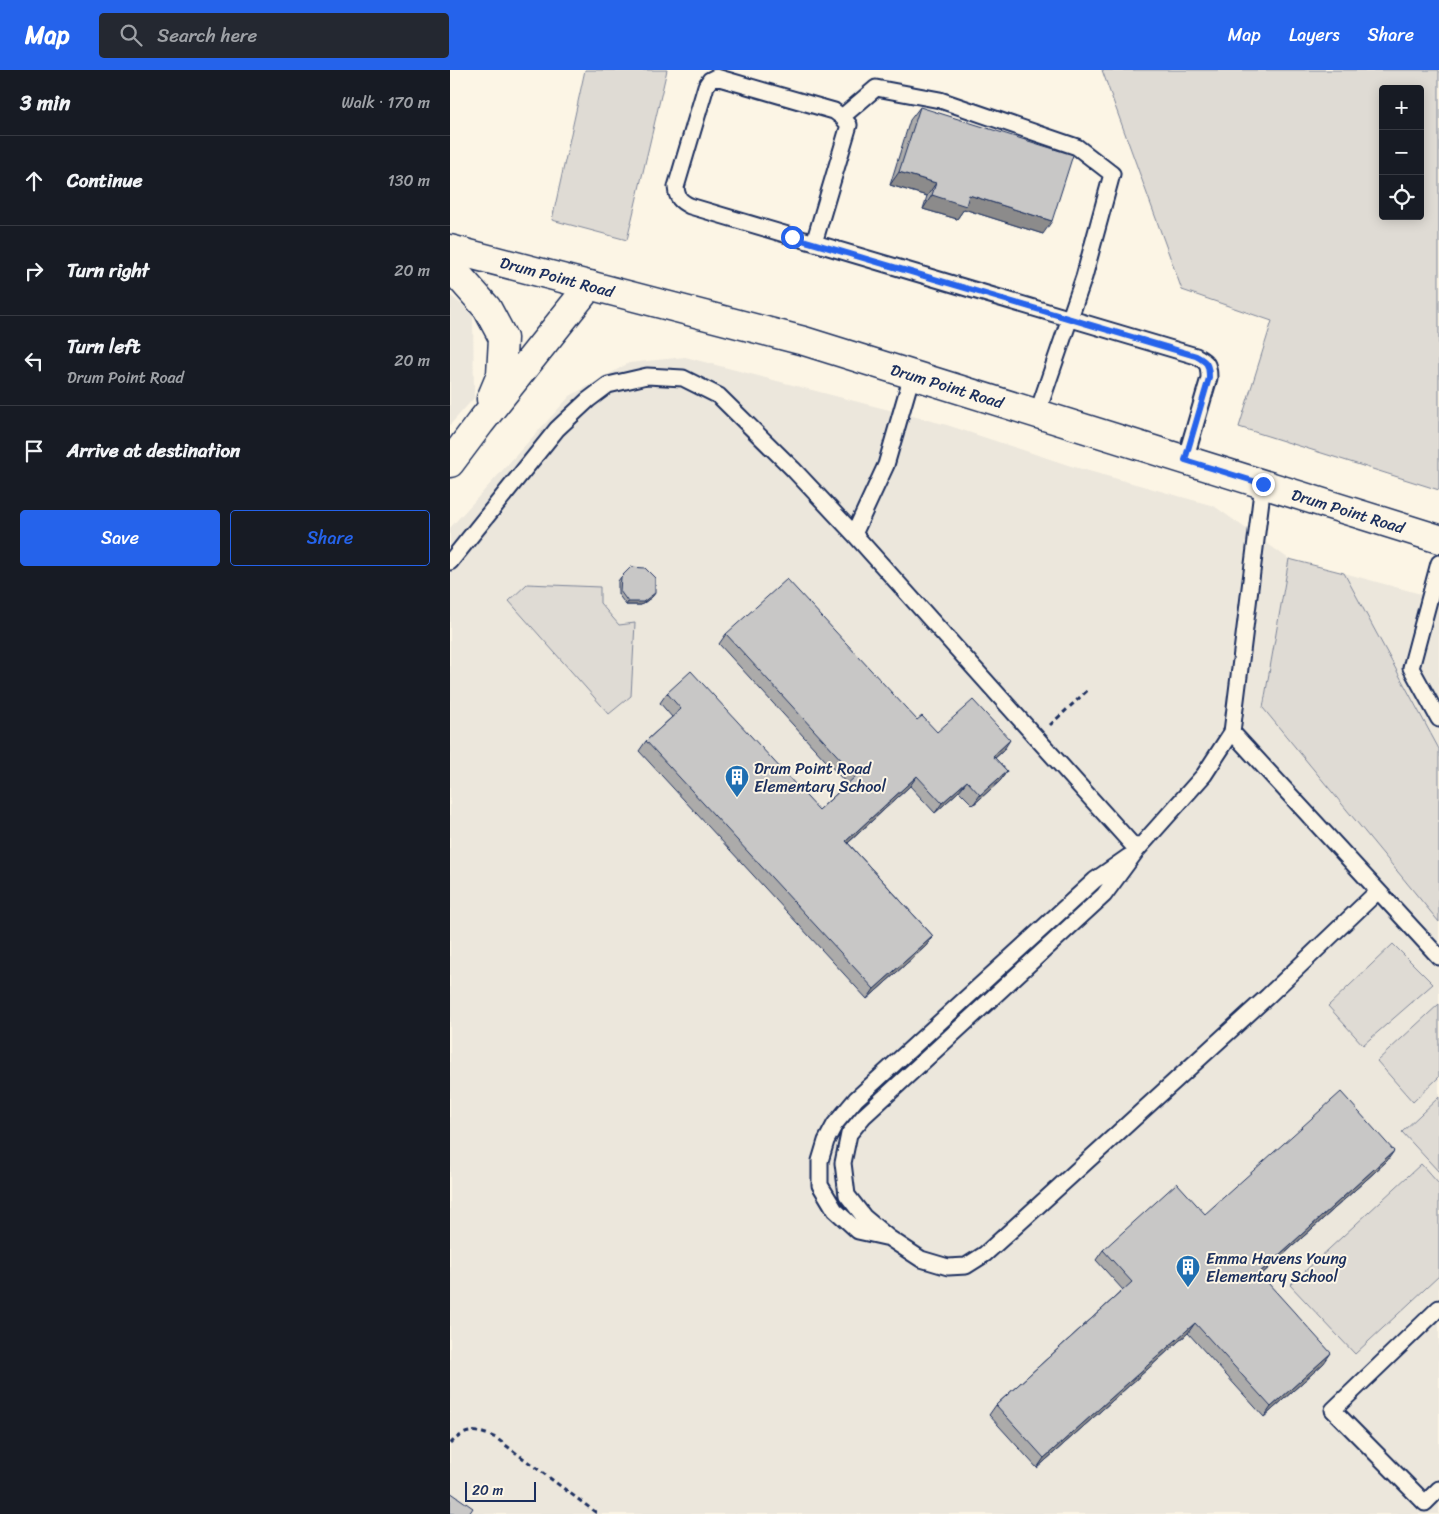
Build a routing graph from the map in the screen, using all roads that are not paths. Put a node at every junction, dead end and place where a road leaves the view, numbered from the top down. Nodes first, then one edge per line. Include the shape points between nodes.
1 (842, 117) junction
2 (814, 243) junction
3 (450, 249) edge
4 (450, 270) edge
5 (590, 285) junction
6 (1070, 319) junction
7 (912, 375) junction
8 (1037, 414) junction
9 (480, 423) junction
10 (1185, 460) junction
11 (450, 463) edge
12 (1263, 484) junction
13 (854, 534) junction
14 (1439, 539) edge
15 (450, 562) edge
16 (1439, 563) edge
17 (1439, 719) edge
18 (1232, 732) junction
19 (1137, 850) junction
20 (1378, 891) junction
21 (1439, 957) edge
22 (912, 1048) junction
23 (923, 1061) junction
24 (889, 1238) junction
25 (1439, 1308) edge
26 (1439, 1489) edge

1 - 2 lane via 849,125
1 - 2 lane via 834,111 716,77 706,86 676,187 680,201 690,206
1 - 6 lane via 876,88 940,100 1077,147 1112,174
2 - 6 lane
3 - 5 street, Drum Point Road
4 - 9 street via 487,308 503,338 501,375
5 - 7 street, Drum Point Road via 804,341
5 - 9 street
6 - 8 lane
6 - 10 lane via 1206,361 1209,378
7 - 8 street, Drum Point Road
7 - 13 lane via 886,465
8 - 10 street, Drum Point Road
9 - 11 street
10 - 12 street, Drum Point Road
12 - 14 street, Drum Point Road
12 - 18 lane
13 - 15 lane via 719,396 683,378 647,376 608,385 557,429
13 - 19 lane
16 - 17 lane via 1411,668
18 - 19 lane via 1204,775
18 - 20 lane
19 - 22 lane via 1095,880
19 - 23 lane via 1104,895
20 - 21 lane
20 - 24 lane via 985,1254 966,1266 948,1267 921,1259
22 - 23 lane
22 - 24 lane via 856,1099 835,1124 820,1161 820,1185 835,1210 858,1231
23 - 24 lane via 849,1134 843,1163 847,1195 864,1216
25 - 26 lane via 1333,1410 1425,1503

